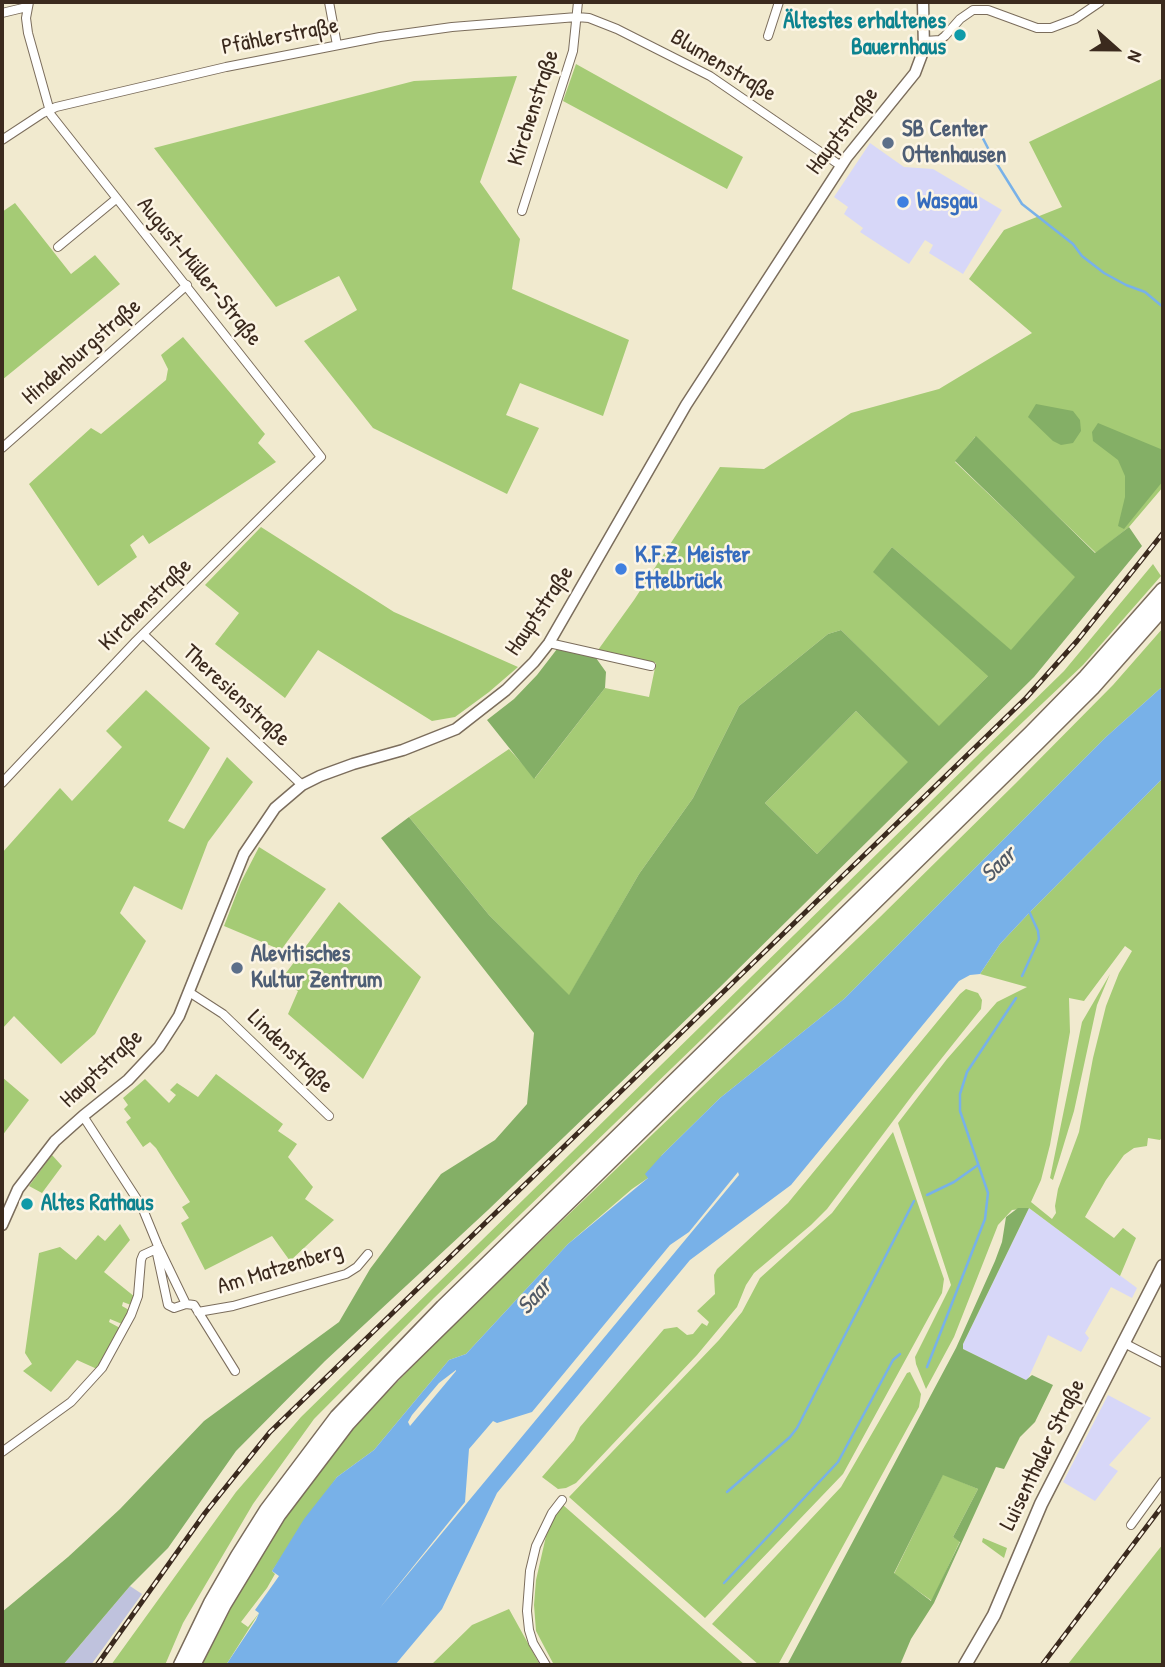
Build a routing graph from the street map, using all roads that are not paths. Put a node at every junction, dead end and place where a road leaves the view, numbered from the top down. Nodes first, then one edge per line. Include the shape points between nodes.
1 (329, 2) edge
2 (578, 2) edge
3 (779, 2) edge
4 (923, 2) edge
5 (1100, 2) edge
6 (28, 4) edge
7 (975, 6) edge
8 (2, 13) edge
9 (577, 17) junction
10 (768, 36) dead end
11 (925, 41) junction
12 (337, 45) junction
13 (48, 110) junction
14 (2, 140) edge
15 (841, 166) junction
16 (116, 199) junction
17 (522, 211) dead end
18 (58, 247) dead end
19 (187, 285) junction
20 (2, 448) edge
21 (321, 457) joint
22 (1163, 590) edge
23 (1163, 608) edge
24 (143, 635) junction
25 (549, 643) junction
26 (651, 666) dead end
27 (2, 783) edge
28 (302, 785) junction
29 (189, 992) junction
30 (83, 1116) junction
31 (329, 1116) dead end
32 (2, 1225) edge
33 (157, 1247) junction
34 (368, 1254) dead end
35 (1163, 1266) edge
36 (187, 1304) junction
37 (198, 1312) junction
38 (1122, 1342) junction
39 (1163, 1363) edge
40 (235, 1371) dead end
41 (2, 1452) edge
42 (1163, 1481) edge
43 (562, 1500) dead end
44 (1131, 1525) dead end
45 (181, 1665) edge
46 (193, 1665) edge
47 (546, 1665) edge
48 (965, 1665) edge

1 - 12 street
2 - 9 street, Kirchenstraße
3 - 10 street
4 - 11 main road, Hauptstraße
5 - 7 street via 1051,28 1037,28
6 - 8 street
6 - 13 street via 28,33
7 - 11 street via 945,36
9 - 12 street, Pfählerstraße via 452,27
9 - 15 street, Blumenstraße via 617,29 710,76
9 - 17 street, Kirchenstraße via 573,51
11 - 15 main road, Hauptstraße via 915,73
12 - 13 street, Pfählerstraße
13 - 14 street, Pfählerstraße
13 - 16 street, August-Müller-Straße
15 - 25 main road, Hauptstraße via 686,405
16 - 18 street
16 - 19 street, August-Müller-Straße
19 - 20 street, Hindenburgstraße
19 - 21 street, August-Müller-Straße
21 - 24 street, Kirchenstraße
22 - 45 highway via 1014,750 337,1417 267,1510 211,1602
23 - 46 highway via 1038,742 347,1424 278,1515
24 - 27 street, Kirchenstraße
24 - 28 street, Theresienstraße
25 - 26 street
25 - 28 main road, Hauptstraße via 506,690 456,729
28 - 29 main road, Hauptstraße via 275,808 244,854
29 - 30 main road, Hauptstraße via 159,1048
29 - 31 street, Lindenstraße via 223,1014
30 - 32 main road, Hauptstraße via 30,1172
30 - 33 street via 142,1207
33 - 36 street
33 - 36 street via 168,1305
33 - 41 street via 141,1259 138,1296 102,1368 71,1402
34 - 37 street, Am Matzenberg via 346,1274
35 - 38 main road, Luisenthaler Straße
36 - 37 street
37 - 40 street
38 - 39 street
38 - 48 main road, Luisenthaler Straße via 1030,1527 994,1615
42 - 44 street
43 - 47 street via 536,1546 530,1571 529,1629

